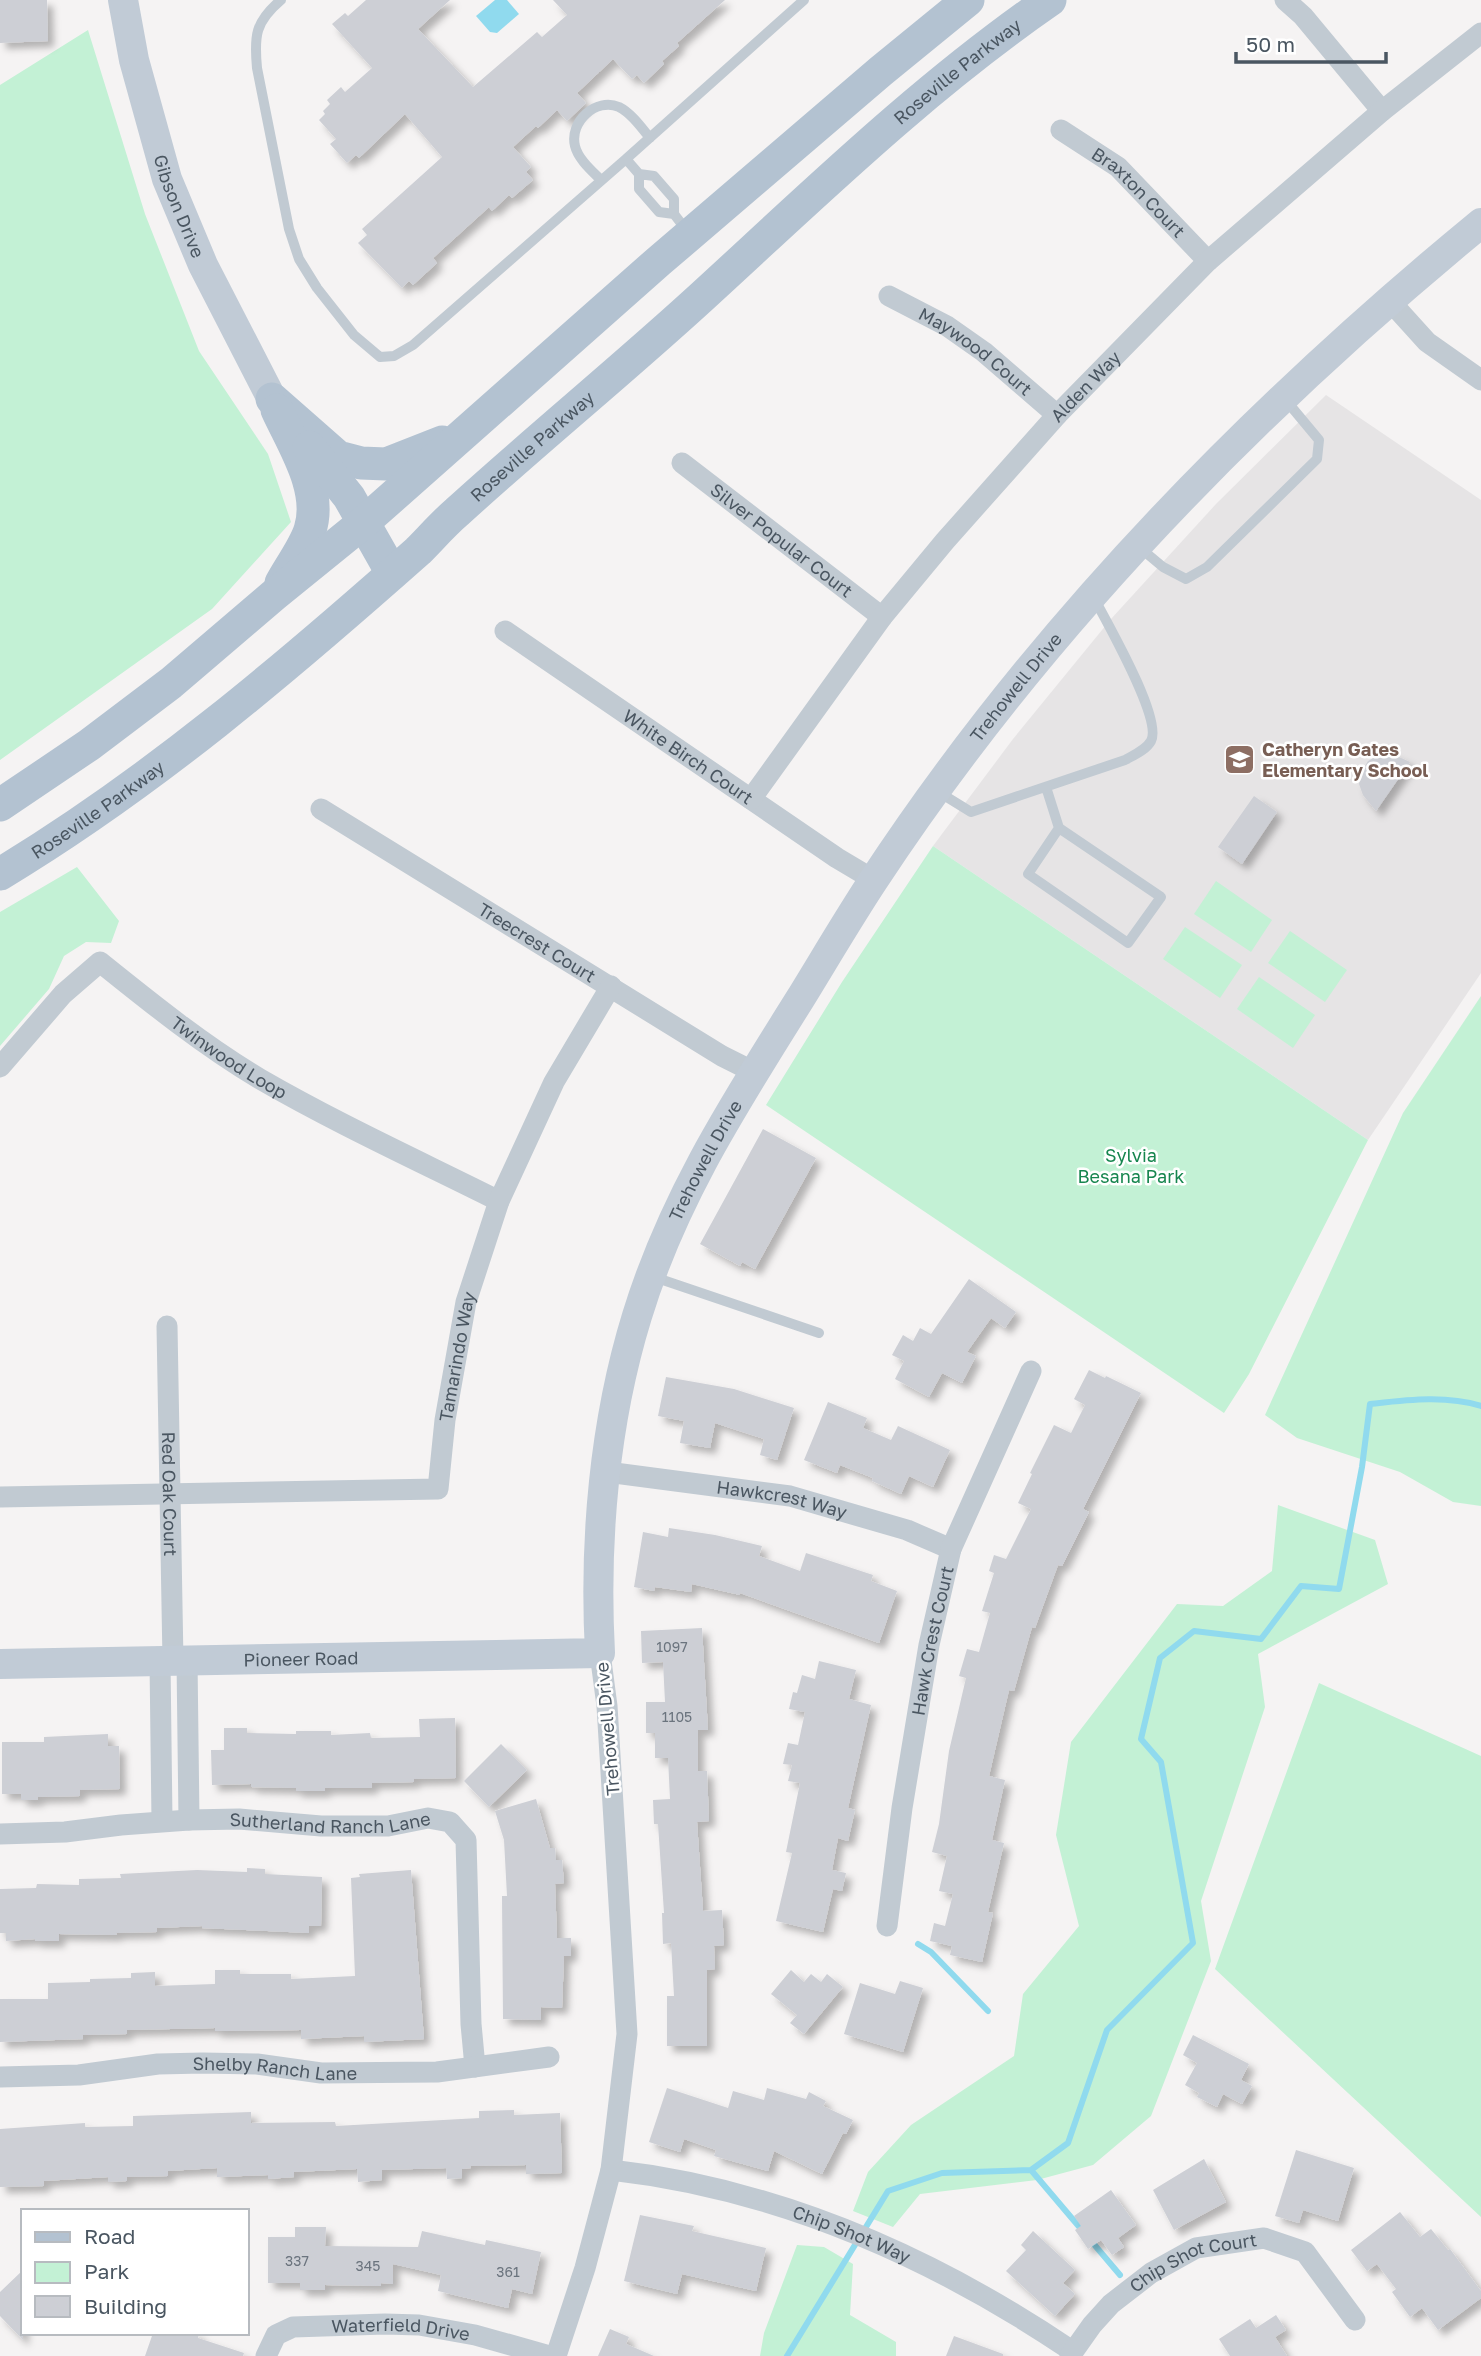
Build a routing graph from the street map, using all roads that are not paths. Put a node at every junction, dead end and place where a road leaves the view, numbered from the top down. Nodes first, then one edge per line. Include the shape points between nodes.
1 (123, 0) edge
2 (281, 0) edge
3 (804, 0) edge
4 (968, 0) edge
5 (1050, 0) edge
6 (1285, 0) edge
7 (1481, 33) edge
8 (1382, 111) junction
9 (1061, 130) dead end
10 (650, 138) junction
11 (626, 159) junction
12 (639, 174) junction
13 (601, 180) junction
14 (1481, 223) edge
15 (682, 225) junction
16 (1208, 261) junction
17 (889, 296) dead end
18 (1389, 300) junction
19 (1481, 380) edge
20 (1283, 396) junction
21 (272, 399) junction
22 (1057, 415) junction
23 (461, 435) junction
24 (682, 463) dead end
25 (364, 522) junction
26 (1136, 545) junction
27 (392, 573) junction
28 (274, 595) junction
29 (1093, 595) junction
30 (882, 617) junction
31 (505, 631) dead end
32 (1046, 787) junction
33 (937, 791) junction
34 (751, 799) junction
35 (0, 805) edge
36 (321, 808) dead end
37 (1059, 828) junction
38 (0, 874) edge
39 (874, 880) junction
40 (611, 986) junction
41 (0, 1067) edge
42 (754, 1072) junction
43 (499, 1201) junction
44 (651, 1276) junction
45 (167, 1326) dead end
46 (819, 1333) dead end
47 (1031, 1371) dead end
48 (607, 1472) junction
49 (170, 1493) junction
50 (0, 1497) edge
51 (951, 1549) junction
52 (600, 1653) junction
53 (173, 1661) junction
54 (0, 1664) edge
55 (189, 1819) junction
56 (162, 1821) junction
57 (0, 1834) edge
58 (887, 1926) dead end
59 (549, 2057) dead end
60 (475, 2067) junction
61 (0, 2077) edge
62 (611, 2170) junction
63 (1355, 2320) dead end
64 (1071, 2354) edge
65 (266, 2356) edge
66 (550, 2356) edge
67 (556, 2356) edge

1 - 21 street, Gibson Drive via 134,60 167,179 202,265
2 - 13 lane via 259,23 254,43 289,229 299,259 317,288 354,335 380,357 394,356 413,345
3 - 10 lane
4 - 15 main road
5 - 27 main road, Roseville Parkway via 929,91
6 - 8 street
7 - 8 street, Alden Way
8 - 16 street, Alden Way
9 - 16 street, Braxton Court via 1118,167
10 - 11 lane
10 - 13 lane via 617,106 605,104 583,116 575,129 575,146
11 - 12 lane
11 - 13 lane
12 - 15 lane via 639,189 659,212
12 - 15 lane via 654,176 674,199
14 - 18 street, Trehowell Drive
15 - 23 main road
16 - 22 street, Alden Way
17 - 22 street, Maywood Court via 947,326 984,352
18 - 19 street via 1427,342
18 - 20 street, Trehowell Drive
20 - 26 street, Trehowell Drive
20 - 26 lane via 1319,440 1317,459 1207,567 1186,579
21 - 23 main road via 338,457 361,463 386,464
21 - 25 main road
21 - 28 main road via 306,475 314,516
22 - 30 street, Alden Way
23 - 25 main road
24 - 30 street, Silver Popular Court
25 - 27 main road
25 - 28 main road
26 - 29 street, Trehowell Drive
27 - 38 main road, Roseville Parkway via 205,733 65,835
28 - 35 main road via 171,683
29 - 32 lane via 1144,697 1153,727 1151,740 1125,760
29 - 33 street, Trehowell Drive
30 - 34 street, Alden Way
31 - 34 street, White Birch Court
32 - 33 lane via 971,811
32 - 37 lane
33 - 39 street, Trehowell Drive
34 - 39 street, White Birch Court
36 - 40 street, Treecrest Court
37 - 37 lane via 1028,874 1128,943 1161,897
39 - 42 street, Trehowell Drive
40 - 42 street, Treecrest Court
40 - 43 street, Tamarindo Way via 554,1082
41 - 43 street, Twinwood Loop via 63,994 100,961 165,1015 258,1077
42 - 44 street, Trehowell Drive via 684,1193
43 - 49 street, Tamarindo Way via 466,1302 438,1489
44 - 46 lane
44 - 48 street, Trehowell Drive via 624,1365
45 - 49 street, Red Oak Court
47 - 51 street, Hawk Crest Court
48 - 51 street, Hawkcrest Way via 790,1496 907,1530
48 - 52 street, Trehowell Drive via 601,1520
49 - 50 street
49 - 53 street, Red Oak Court
51 - 58 street, Hawk Crest Court via 929,1645
52 - 53 street, Pioneer Road
52 - 62 street, Trehowell Drive via 627,2034
53 - 54 street, Pioneer Road
53 - 55 street
53 - 56 street
55 - 56 street, Sutherland Ranch Lane
55 - 60 street, Sutherland Ranch Lane via 321,1826 388,1826 428,1818 450,1822 466,1840
56 - 57 street, Sutherland Ranch Lane
59 - 60 street, Shelby Ranch Lane
60 - 61 street, Shelby Ranch Lane via 437,2072 321,2073 257,2064 158,2064 79,2075
62 - 64 street, Chip Shot Way via 729,2189 820,2219 898,2251 973,2290
62 - 67 street, Trehowell Drive
63 - 64 street, Chip Shot Court via 1305,2252 1264,2238 1196,2248 1150,2273 1111,2304
65 - 66 street, Waterfield Drive via 276,2335 293,2327 385,2324 475,2335

